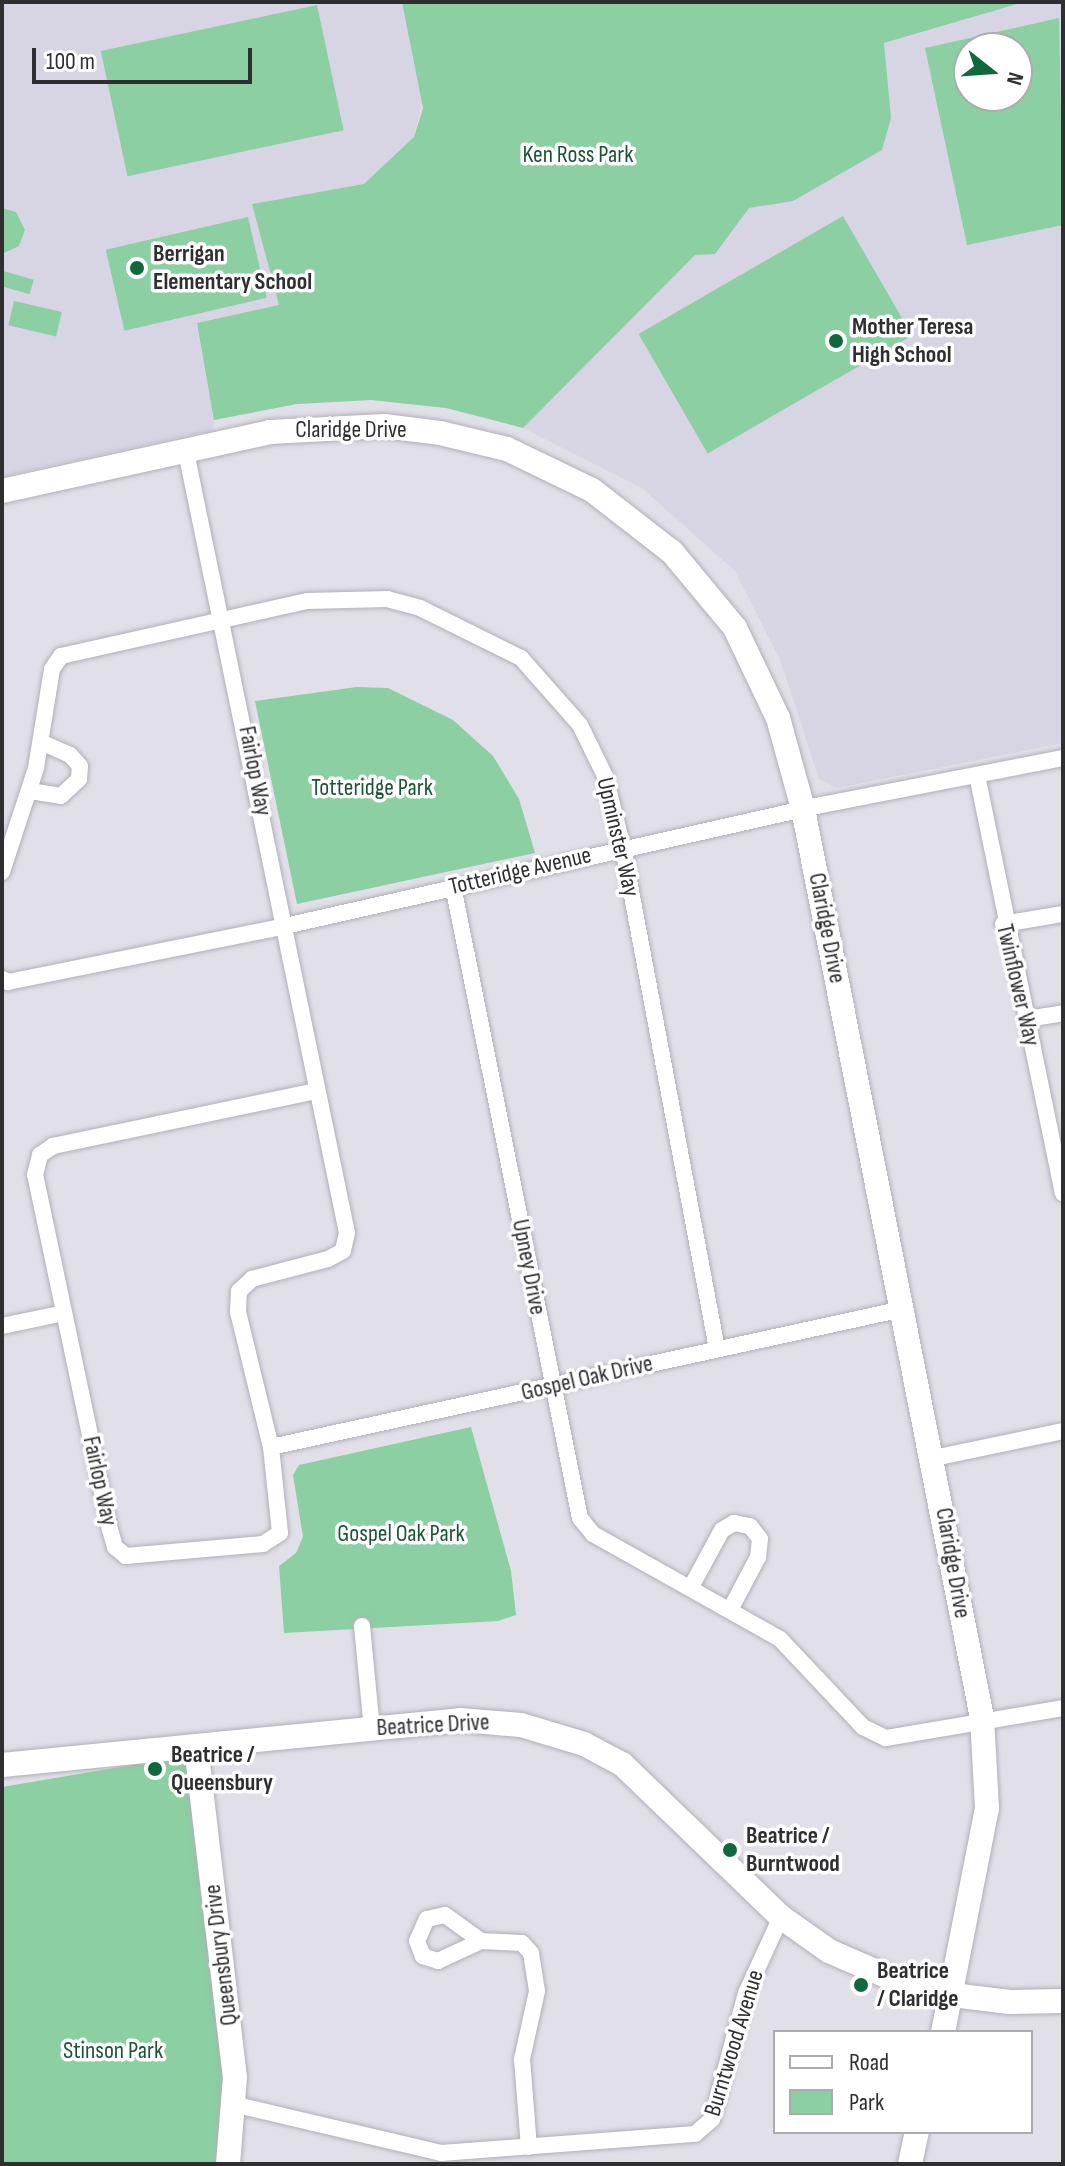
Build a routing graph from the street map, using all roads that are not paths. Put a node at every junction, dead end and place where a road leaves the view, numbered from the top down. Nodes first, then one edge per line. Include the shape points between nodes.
1 (186, 452) junction
2 (2, 491) edge
3 (223, 618) junction
4 (43, 743) junction
5 (1063, 758) edge
6 (977, 775) junction
7 (30, 791) junction
8 (803, 809) junction
9 (623, 848) junction
10 (2, 872) edge
11 (453, 886) junction
12 (1063, 914) edge
13 (1003, 924) junction
14 (285, 926) junction
15 (2, 979) edge
16 (1063, 1013) edge
17 (1027, 1019) junction
18 (317, 1091) junction
19 (1056, 1118) edge
20 (1063, 1193) edge
21 (903, 1309) junction
22 (64, 1313) junction
23 (2, 1326) edge
24 (717, 1349) junction
25 (553, 1385) junction
26 (1063, 1431) edge
27 (271, 1447) junction
28 (934, 1458) junction
29 (691, 1587) junction
30 (730, 1610) junction
31 (362, 1626) dead end
32 (1063, 1708) edge
33 (982, 1718) junction
34 (372, 1729) junction
35 (196, 1746) junction
36 (2, 1765) edge
37 (781, 1917) junction
38 (481, 1941) dead end
39 (952, 1995) junction
40 (1063, 2001) edge
41 (943, 2030) edge
42 (237, 2105) junction
43 (917, 2134) edge
44 (529, 2147) junction
45 (228, 2164) edge
46 (910, 2164) edge

1 - 2 street, Claridge Drive
1 - 3 street, Fairlop Way
1 - 8 street, Claridge Drive via 270,432 384,426 507,449 592,490 672,552 735,628 778,718
3 - 4 street, Upminster Way via 61,656 52,669
3 - 9 street, Upminster Way via 307,601 387,599 499,644 521,658 580,725 605,776
3 - 14 street, Fairlop Way
4 - 7 street, Upminster Way
4 - 7 street via 70,755 80,766 79,779 61,796
5 - 6 street, Totteridge Avenue
6 - 8 street, Totteridge Avenue
6 - 13 street, Twinflower Way
7 - 10 street, Upminster Way
8 - 9 street, Totteridge Avenue
8 - 21 street, Claridge Drive
9 - 11 street, Totteridge Avenue
9 - 24 street, Upminster Way
11 - 14 street, Totteridge Avenue
11 - 25 street, Upney Drive
12 - 13 street
13 - 17 street, Twinflower Way
14 - 15 street, Totteridge Avenue via 8,982
14 - 18 street, Fairlop Way
16 - 17 street
17 - 19 street, Twinflower Way
18 - 22 street, Fairlop Way via 53,1146 40,1155 35,1175
18 - 27 street, Fairlop Way via 347,1233 343,1251 252,1279 239,1291 238,1312
19 - 20 street, Twinflower Way
21 - 24 street, Gospel Oak Drive
21 - 28 street, Claridge Drive
22 - 23 street
22 - 27 street, Fairlop Way via 110,1530 115,1547 126,1556 263,1544 280,1533
24 - 25 street, Gospel Oak Drive
25 - 27 street, Gospel Oak Drive
25 - 29 street, Upney Drive via 580,1518 593,1534
26 - 28 street
28 - 33 street, Claridge Drive
29 - 30 street, Upney Drive
29 - 30 street via 722,1530 734,1523 750,1526 760,1539 758,1557
30 - 33 street, Upney Drive via 780,1639 863,1727 886,1738
31 - 34 street
32 - 33 street, Upney Drive
33 - 39 street, Claridge Drive via 987,1808
34 - 35 street, Beatrice Drive
34 - 37 street, Beatrice Drive via 460,1720 502,1722 594,1748 657,1792
35 - 36 street, Beatrice Drive
35 - 42 street, Queensbury Drive
37 - 39 street, Beatrice Drive via 852,1963
37 - 44 street, Burntwood Avenue via 746,1993 708,2126 695,2134
38 - 44 street via 522,1943 537,1966 522,2059
39 - 40 street, Beatrice Drive
39 - 41 street, Claridge Drive
42 - 44 street, Burntwood Avenue via 441,2153
42 - 45 street, Queensbury Drive
43 - 46 street

